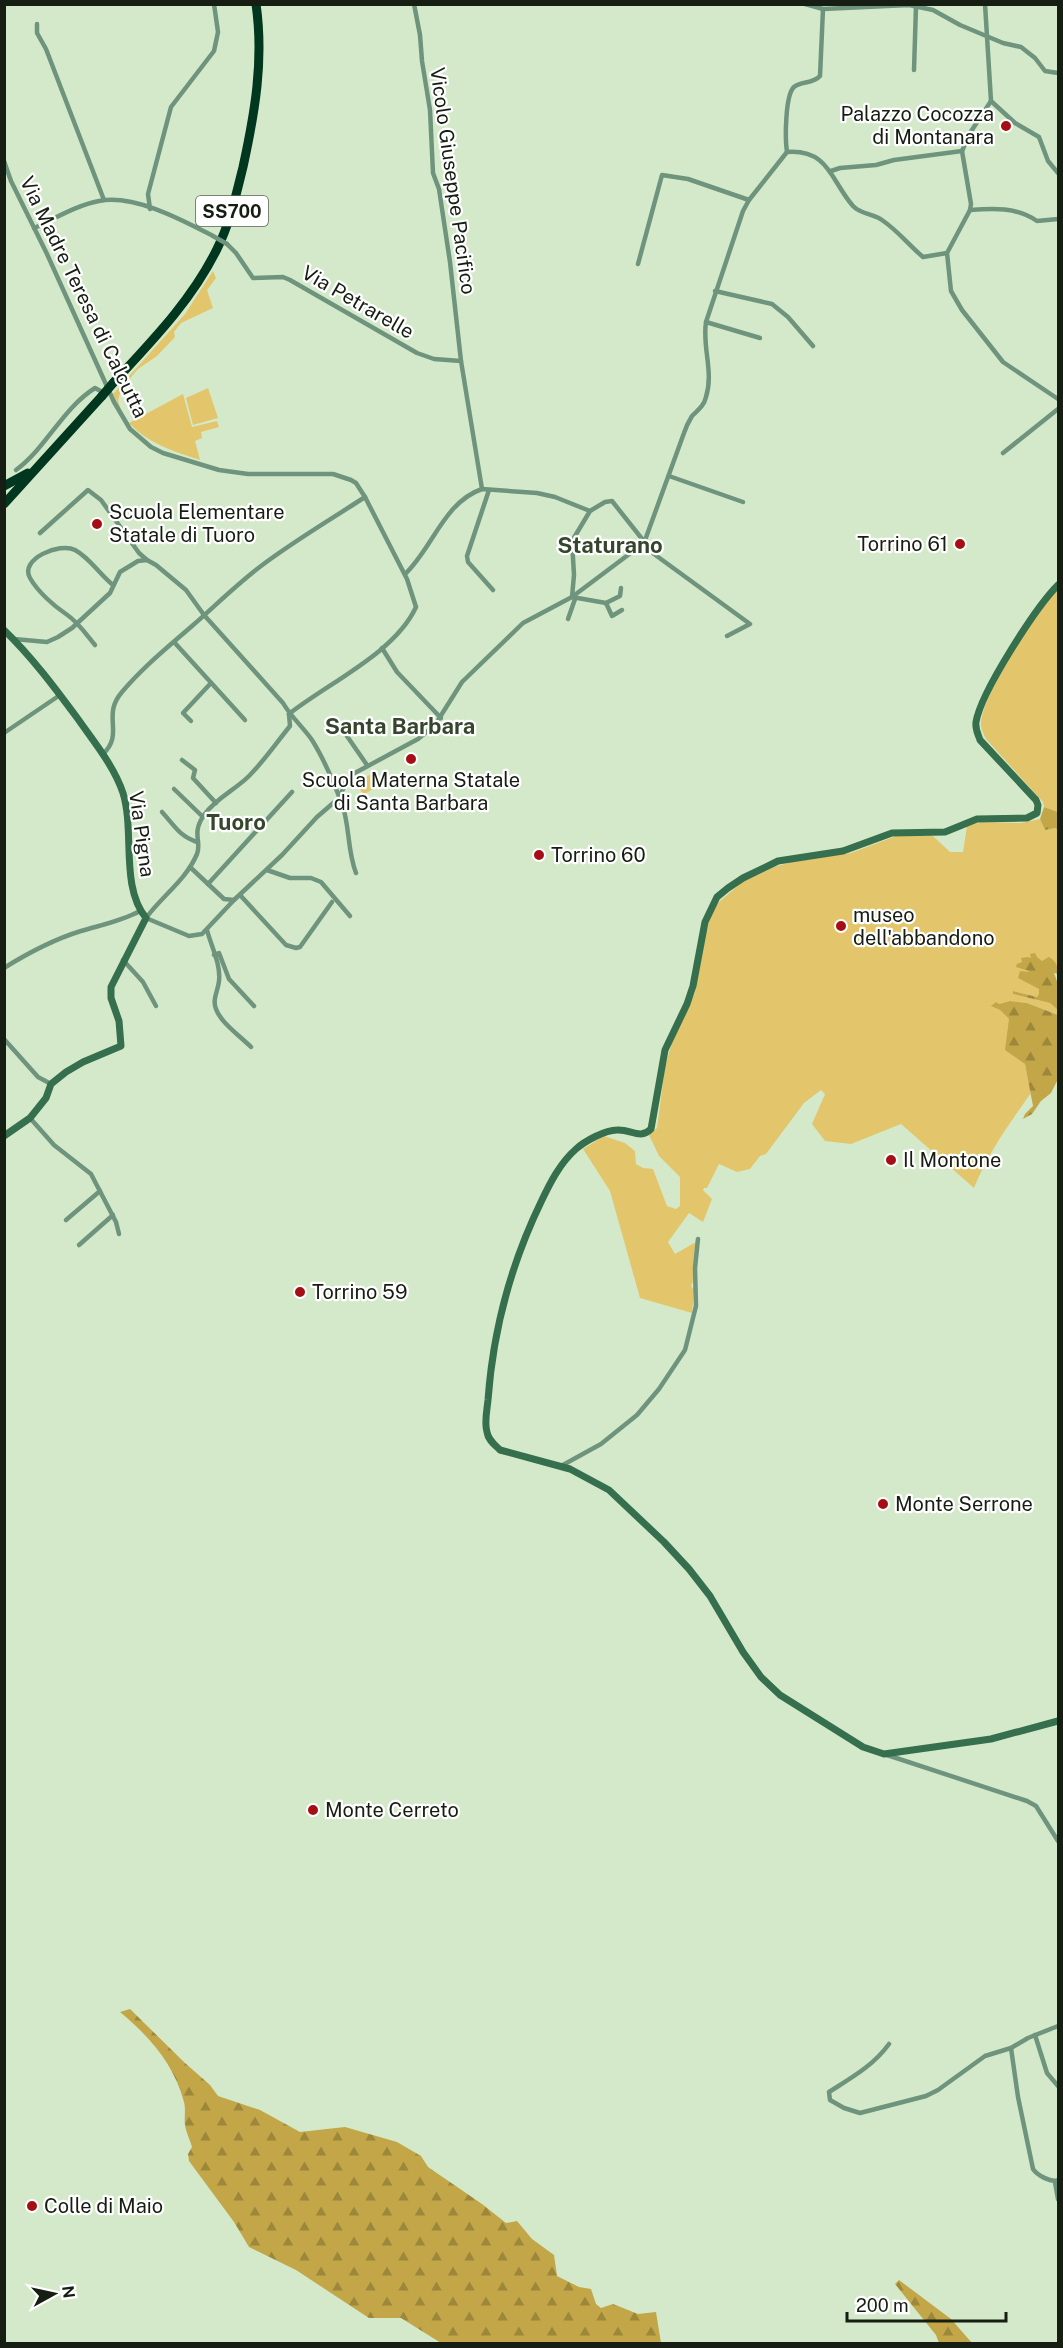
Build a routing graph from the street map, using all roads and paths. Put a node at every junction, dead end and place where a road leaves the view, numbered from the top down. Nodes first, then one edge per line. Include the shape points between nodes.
1 (214, 4) edge
2 (256, 4) edge
3 (414, 4) edge
4 (805, 4) edge
5 (985, 4) edge
6 (872, 5) edge
7 (916, 6) junction
8 (823, 9) junction
9 (37, 24) dead end
10 (987, 34) junction
11 (914, 70) dead end
12 (1059, 73) edge
13 (991, 101) junction
14 (787, 152) junction
15 (962, 152) junction
16 (4, 161) edge
17 (831, 171) junction
18 (1059, 173) edge
19 (104, 200) junction
20 (749, 200) junction
21 (150, 209) junction
22 (970, 210) junction
23 (1059, 219) edge
24 (34, 228) junction
25 (947, 253) junction
26 (638, 264) dead end
27 (715, 291) junction
28 (706, 322) junction
29 (760, 338) dead end
30 (813, 346) dead end
31 (461, 361) junction
32 (1059, 399) edge
33 (114, 402) junction
34 (1059, 409) edge
35 (1003, 453) dead end
36 (38, 467) junction
37 (16, 470) dead end
38 (669, 477) junction
39 (4, 486) edge
40 (482, 489) junction
41 (489, 490) junction
42 (365, 497) junction
43 (742, 502) dead end
44 (4, 504) edge
45 (590, 511) junction
46 (40, 533) dead end
47 (644, 543) junction
48 (147, 560) junction
49 (405, 574) junction
50 (113, 585) junction
51 (1059, 585) edge
52 (621, 588) dead end
53 (494, 590) dead end
54 (574, 598) junction
55 (606, 603) junction
56 (622, 610) dead end
57 (204, 615) junction
58 (568, 619) dead end
59 (76, 623) junction
60 (4, 630) edge
61 (727, 636) dead end
62 (14, 639) junction
63 (174, 642) junction
64 (95, 645) dead end
65 (382, 648) junction
66 (212, 683) junction
67 (60, 695) junction
68 (289, 714) junction
69 (441, 717) junction
70 (245, 720) dead end
71 (191, 721) dead end
72 (333, 722) dead end
73 (4, 733) edge
74 (103, 754) junction
75 (182, 760) dead end
76 (367, 765) junction
77 (174, 789) dead end
78 (292, 792) dead end
79 (339, 798) junction
80 (216, 803) junction
81 (162, 812) dead end
82 (204, 817) junction
83 (197, 842) junction
84 (190, 867) junction
85 (267, 870) junction
86 (356, 873) dead end
87 (208, 884) junction
88 (240, 895) junction
89 (234, 900) junction
90 (332, 902) dead end
91 (140, 911) junction
92 (350, 916) dead end
93 (146, 918) junction
94 (207, 930) junction
95 (214, 955) junction
96 (123, 960) junction
97 (4, 969) edge
98 (156, 1006) dead end
99 (254, 1006) dead end
100 (4, 1038) edge
101 (251, 1047) dead end
102 (51, 1084) junction
103 (30, 1118) junction
104 (4, 1136) edge
105 (100, 1191) junction
106 (113, 1215) junction
107 (66, 1220) dead end
108 (119, 1234) dead end
109 (698, 1239) dead end
110 (79, 1245) dead end
111 (559, 1467) junction
112 (1059, 1721) edge
113 (884, 1754) junction
114 (1059, 1841) edge
115 (1059, 2026) edge
116 (1035, 2035) junction
117 (889, 2044) dead end
118 (1011, 2048) junction
119 (1059, 2086) edge
120 (1057, 2181) edge
121 (1059, 2199) edge

1 - 21 street via 218,32 214,51 171,107 148,194
2 - 36 highway, SS700, bridge via 260,76 253,122 235,201 217,250 166,325
3 - 31 street, Vicolo Giuseppe Pacifico via 430,110 433,173 450,262
4 - 8 street
5 - 10 street
6 - 7 street
6 - 8 street
7 - 10 street
7 - 11 street
8 - 14 street via 820,76 791,90
9 - 19 street via 37,33
10 - 12 street via 1021,47 1045,71
10 - 13 street
13 - 15 street
13 - 18 street via 1015,123 1039,137 1048,161
14 - 17 street via 809,153
14 - 20 street
15 - 17 street
15 - 22 street
16 - 24 street, Via Madre Teresa di Calcutta
17 - 25 street via 854,208 884,221 923,258
19 - 21 street, Via Petrarelle
19 - 24 street, Via Petrarelle
20 - 26 street via 688,179 662,175
20 - 27 street
21 - 31 street, Via Petrarelle, bridge via 227,244 253,278 283,277 417,353
22 - 23 street via 1013,210 1037,221
22 - 25 street
24 - 33 street, Via Madre Teresa di Calcutta
25 - 32 street via 949,282 962,310 1003,362
27 - 28 street
27 - 30 street via 772,304 789,317
28 - 29 street
28 - 38 street via 709,386 705,401 691,417
31 - 40 street
33 - 37 street via 95,388 68,411
33 - 42 street, Via Madre Teresa di Calcutta via 130,429 163,453 219,470 248,474 333,474 356,483
34 - 35 street
36 - 39 highway, SS700
36 - 44 highway, SS700
38 - 43 street
38 - 47 street
40 - 41 street
40 - 49 street via 461,501 441,524 418,562
41 - 45 street via 537,493
41 - 53 street via 467,556
42 - 49 street, Via Madre Teresa di Calcutta
42 - 57 street via 262,565
45 - 47 street via 612,501
45 - 54 street via 572,541
46 - 48 street via 88,490 101,500
47 - 54 street
47 - 61 street via 674,571 750,624
48 - 50 street via 120,572
48 - 57 street via 186,590
49 - 65 street, Via Madre Teresa di Calcutta via 416,607 405,627
50 - 59 street
50 - 59 street via 76,550 52,549 33,562 28,573 30,579 57,609
51 - 111 street via 1039,607 1000,669 976,721 980,740 1036,800 1036,813 1027,818 978,819 945,832 892,833 843,851 778,861 728,888 717,897 705,922 693,986 665,1050 651,1129 637,1135 616,1129 599,1136 576,1149 554,1175 515,1261 501,1310 486,1429 500,1450
52 - 55 street via 620,596
54 - 55 street
54 - 58 street
54 - 69 street via 523,623 462,682
55 - 56 street via 612,616
57 - 63 street
57 - 68 street
59 - 62 street via 47,642
59 - 64 street
60 - 62 street, Via Pigna
62 - 67 street, Via Pigna
63 - 66 street
63 - 74 street via 117,698 111,711 114,736
65 - 68 street
65 - 69 street via 397,672
66 - 70 street
66 - 71 street via 183,713
67 - 73 street
67 - 74 street, Via Pigna
68 - 79 street via 313,743
68 - 80 street via 290,726 251,775
69 - 76 street via 418,739
72 - 76 street via 340,726
74 - 91 street, Via Pigna via 123,793 133,892
75 - 80 street via 195,770 193,778
76 - 79 street via 348,778
77 - 82 street
78 - 87 street
79 - 85 street
79 - 86 street
80 - 82 street
81 - 83 street via 175,829
82 - 83 street via 196,834
83 - 84 street via 199,850
84 - 87 street
84 - 93 street
85 - 88 street
85 - 92 street via 321,882
87 - 89 street via 224,899
88 - 89 street
88 - 90 street via 286,945 296,948
89 - 94 street
91 - 93 street, Via Pigna
91 - 97 street via 24,955
93 - 94 street via 189,936
93 - 96 street
94 - 95 street
95 - 99 street via 219,953 229,979
95 - 101 street via 219,980 215,1007 219,1016
96 - 98 street via 143,982
96 - 102 street via 111,987 121,1046 83,1062
100 - 102 street via 38,1077
102 - 103 street via 46,1098
103 - 104 street
103 - 105 street via 54,1145 91,1174
105 - 106 street
105 - 107 street
106 - 108 street
106 - 110 street
109 - 111 street via 696,1306 685,1350 637,1415 601,1444
111 - 113 street via 580,1473 609,1490 664,1542 710,1596 761,1677 780,1695 863,1747
112 - 113 street via 991,1739
113 - 114 street via 1036,1806
115 - 116 street
116 - 118 street
116 - 119 street via 1047,2073
117 - 118 street via 852,2079 829,2092 830,2100 860,2113 908,2101 938,2090 985,2056
118 - 120 street via 1033,2169
120 - 121 street

